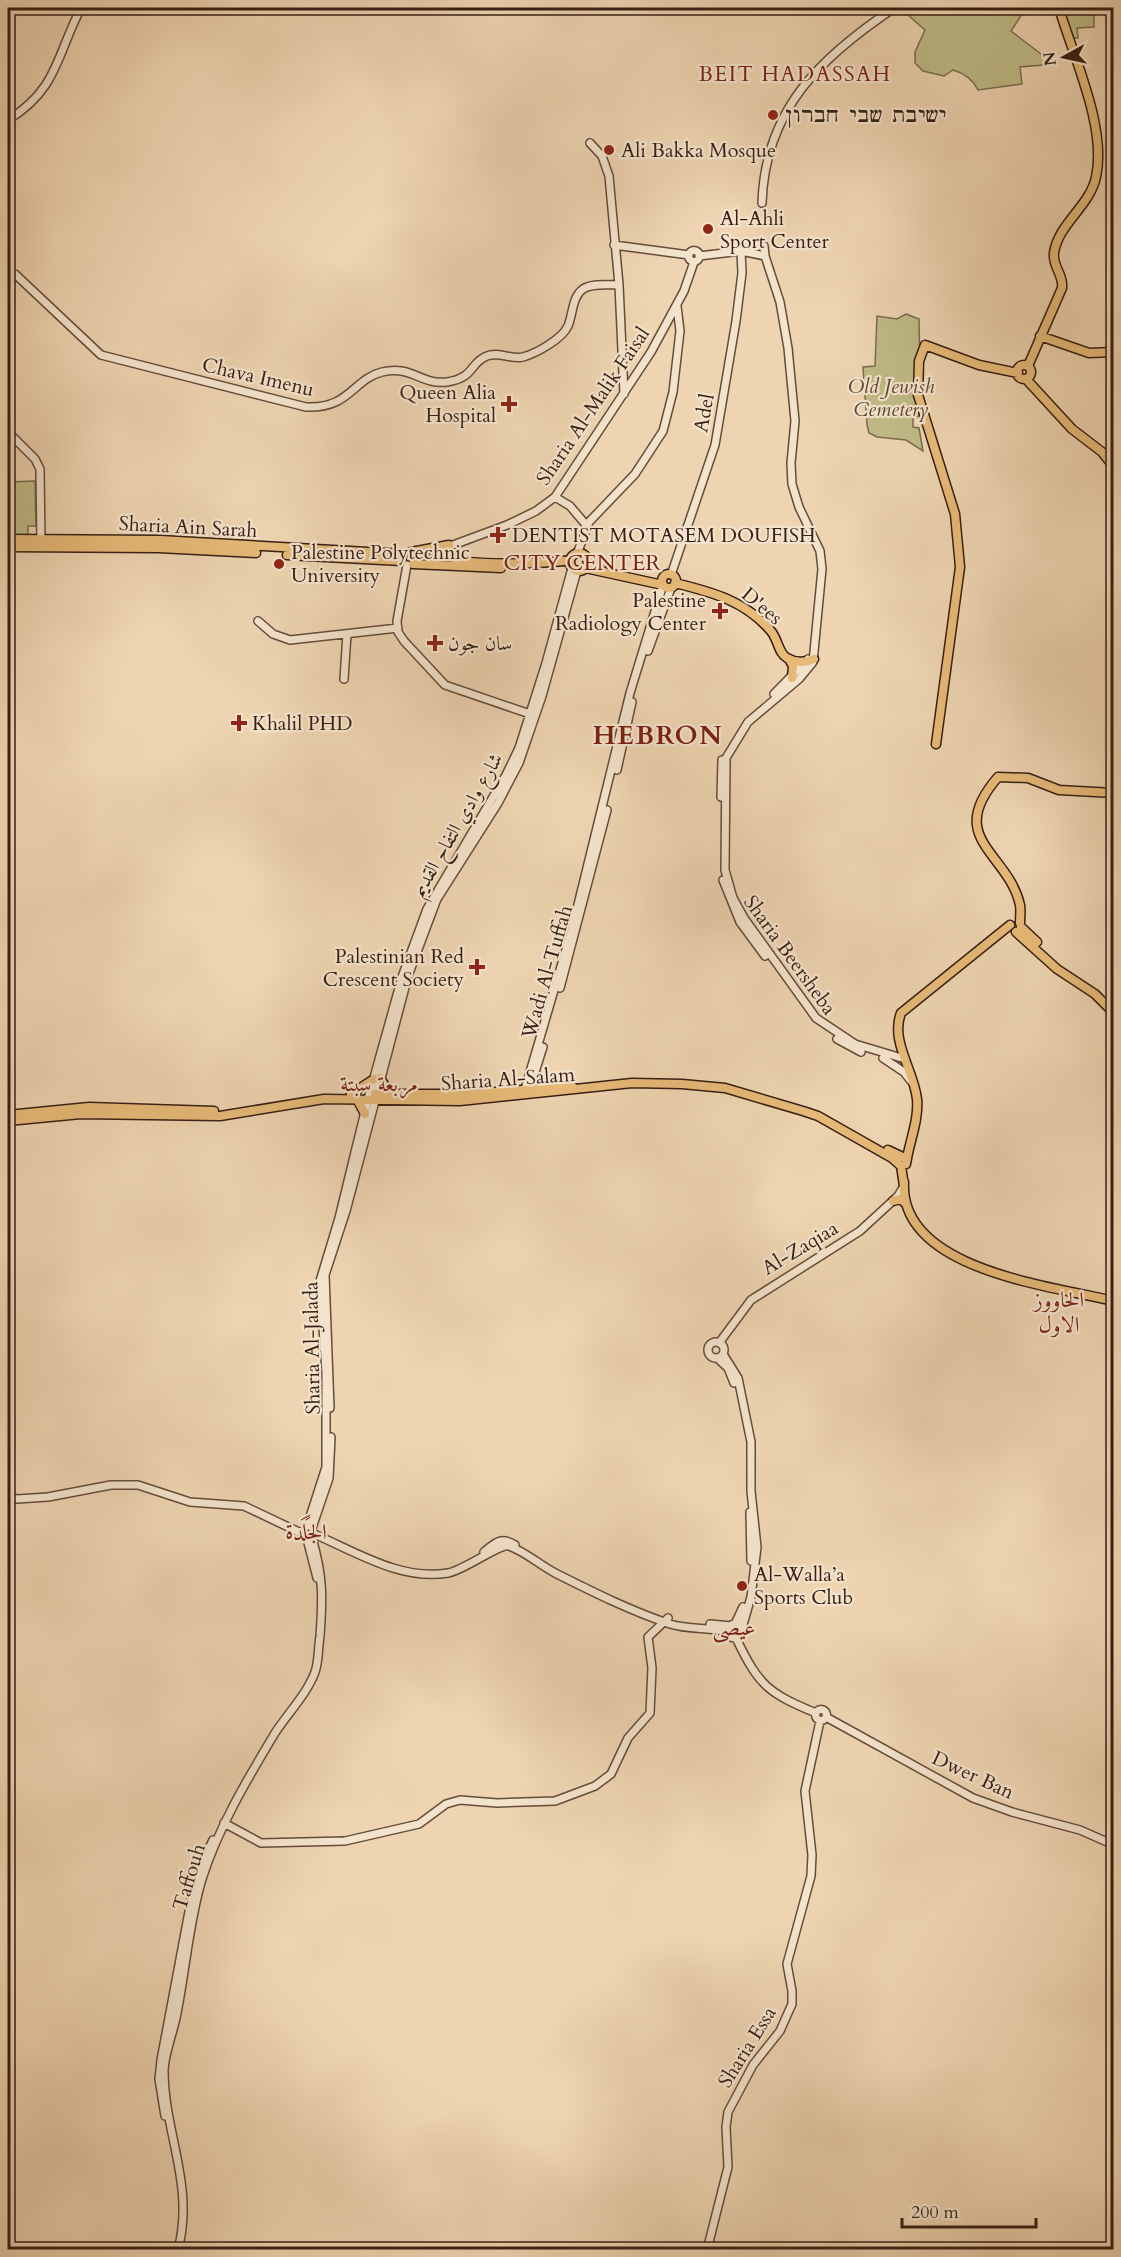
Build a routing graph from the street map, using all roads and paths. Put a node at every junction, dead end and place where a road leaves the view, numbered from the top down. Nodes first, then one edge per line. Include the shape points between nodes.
1 (81, 8) edge
2 (894, 8) edge
3 (1059, 8) edge
4 (8, 120) edge
5 (591, 143) dead end
6 (762, 203) dead end
7 (614, 245) junction
8 (764, 246) dead end
9 (741, 251) junction
10 (765, 256) junction
11 (697, 259) junction
12 (8, 271) edge
13 (619, 285) junction
14 (677, 306) junction
15 (1040, 336) junction
16 (1113, 352) edge
17 (1024, 372) junction
18 (624, 394) junction
19 (8, 432) edge
20 (1113, 459) edge
21 (1113, 467) edge
22 (555, 497) junction
23 (587, 526) junction
24 (8, 539) edge
25 (41, 542) junction
26 (449, 545) junction
27 (8, 547) edge
28 (408, 559) junction
29 (577, 564) junction
30 (669, 581) junction
31 (258, 621) dead end
32 (398, 628) junction
33 (347, 634) junction
34 (786, 657) junction
35 (810, 659) junction
36 (792, 678) junction
37 (344, 680) dead end
38 (533, 715) junction
39 (936, 744) dead end
40 (1113, 793) edge
41 (1016, 927) junction
42 (1113, 1005) edge
43 (1113, 1013) edge
44 (901, 1046) junction
45 (892, 1056) junction
46 (884, 1058) junction
47 (905, 1061) junction
48 (534, 1077) junction
49 (377, 1078) junction
50 (543, 1088) junction
51 (914, 1088) junction
52 (527, 1091) junction
53 (390, 1094) junction
54 (354, 1096) junction
55 (372, 1097) junction
56 (8, 1114) edge
57 (364, 1114) junction
58 (8, 1121) edge
59 (907, 1159) junction
60 (904, 1186) junction
61 (893, 1201) junction
62 (906, 1204) junction
63 (1113, 1300) edge
64 (719, 1343) junction
65 (720, 1356) junction
66 (8, 1496) edge
67 (308, 1532) junction
68 (666, 1620) junction
69 (734, 1627) junction
70 (736, 1638) junction
71 (823, 1719) junction
72 (223, 1823) junction
73 (1113, 1845) edge
74 (178, 2248) edge
75 (707, 2250) edge

1 - 4 street via 51,80 29,107
2 - 6 street via 850,37 790,100 770,152
3 - 15 main road via 1087,89 1098,166 1094,186 1055,247 1054,262 1062,288
5 - 7 street via 606,163
7 - 11 street via 689,255 694,251
7 - 13 street
8 - 10 street
9 - 10 street
9 - 11 street
9 - 30 street, Adel via 737,312 715,446
10 - 35 street via 780,302 788,348 795,421 792,484 822,562
11 - 14 street, Sharia Al-Malik Faisal
12 - 13 street, Chava Imenu via 101,355 313,408 331,405 379,373 402,369 430,382 446,382 466,378 490,354 523,357 567,328 576,297 582,290 589,286
13 - 18 street
14 - 18 street, Sharia Al-Malik Faisal
14 - 23 street via 680,331 673,392 663,431 634,474
15 - 16 main road via 1089,353
15 - 17 main road
17 - 20 main road
17 - 21 main road via 1072,429 1102,452
17 - 39 main road via 979,365 925,345 919,361 918,395 955,514 960,567
18 - 22 street, Sharia Al-Malik Faisal
19 - 25 street via 40,469
22 - 23 street via 570,506
22 - 26 street, Sharia Al-Malik Faisal via 507,525
23 - 29 street, شارع وادي التفاح القديم
24 - 25 main road, Sharia Ain Sarah
25 - 27 main road, Sharia Ain Sarah
25 - 28 main road, Sharia Ain Sarah
25 - 28 main road, Sharia Ain Sarah via 160,540
26 - 28 main road
26 - 29 main road via 452,557 463,562
28 - 29 main road via 480,568
28 - 32 street
29 - 30 main road, D'ees
29 - 38 street, شارع وادي التفاح القديم
30 - 34 main road, D'ees via 709,591 744,607 773,633
30 - 48 street, Wadi Al-Tuffah via 634,693 582,910
30 - 52 street, Wadi Al-Tuffah via 630,693
31 - 33 street via 273,634 290,640
32 - 33 street
32 - 38 street via 402,639 445,685
33 - 37 street
34 - 35 main road, D'ees
34 - 36 main road via 793,666
35 - 36 street, Sharia Beersheba
35 - 45 street, Sharia Beersheba via 799,679 748,722 726,758 725,870 738,908 811,1012 844,1038
36 - 46 street, Sharia Beersheba via 751,713 722,761 721,865 726,891 740,922 813,1020 848,1047
38 - 49 street, شارع وادي التفاح القديم via 519,763 431,914
40 - 41 main road via 1059,790 1028,778 998,777 979,807 978,831 1020,905
41 - 42 main road
41 - 43 main road via 1062,973 1095,994
41 - 44 main road via 987,944 901,1013
44 - 45 street
44 - 47 main road
45 - 47 street, Sharia Beersheba
46 - 47 street, Sharia Beersheba
46 - 51 street via 904,1072
47 - 51 main road
48 - 50 main road
48 - 52 street, Wadi Al-Tuffah
49 - 53 main road
49 - 54 main road
49 - 55 street, شارع وادي التفاح القديم
50 - 52 main road, Sharia Al-Salam
50 - 59 main road, Sharia Al-Salam via 632,1079 726,1084 820,1112
51 - 59 main road via 915,1125
52 - 53 main road, Sharia Al-Salam
52 - 55 main road, Sharia Al-Salam via 460,1101
52 - 60 main road, Sharia Al-Salam via 632,1083 725,1088 818,1116 892,1158 901,1166
53 - 55 main road, Sharia Al-Salam
54 - 55 main road, Sharia Al-Salam
54 - 56 main road, Sharia Al-Salam via 293,1097 225,1111 89,1107
54 - 57 main road
54 - 58 main road, Sharia Al-Salam via 300,1101 220,1116 81,1114
55 - 57 street, Sharia Al-Jalada
55 - 67 street, Sharia Al-Jalada via 346,1211 325,1275 331,1461 327,1486
57 - 67 street, Sharia Al-Jalada via 320,1281 326,1467
59 - 60 main road
60 - 61 street, Al-Zaqiaa
60 - 62 main road
61 - 62 main road via 901,1199
61 - 64 street, Al-Zaqiaa via 832,1251 751,1300
62 - 63 main road via 909,1214 934,1244 1002,1275
64 - 65 street via 723,1348
64 - 65 street via 712,1343 708,1349 710,1356
65 - 69 street via 738,1378 752,1446 751,1491 757,1547 751,1597
66 - 67 street via 48,1497 111,1485 138,1485 190,1503 244,1506
67 - 68 street via 414,1574 465,1569 506,1545 556,1574
67 - 72 street via 319,1590 312,1669 273,1728
68 - 69 street via 680,1626
68 - 72 street via 647,1642 652,1668 650,1713 628,1738 611,1774 595,1786 555,1801 460,1800 446,1804 419,1824 345,1841 261,1843
69 - 70 street
69 - 70 street via 742,1635
70 - 71 street via 763,1686
71 - 73 street, Dwer Ban via 973,1798 1080,1830
71 - 75 street, Sharia Essa via 805,1789 811,1876 787,1964 792,2004 780,2031 753,2065 728,2112 728,2167
72 - 74 street via 202,1863 191,1901 160,2060 160,2095 179,2185

